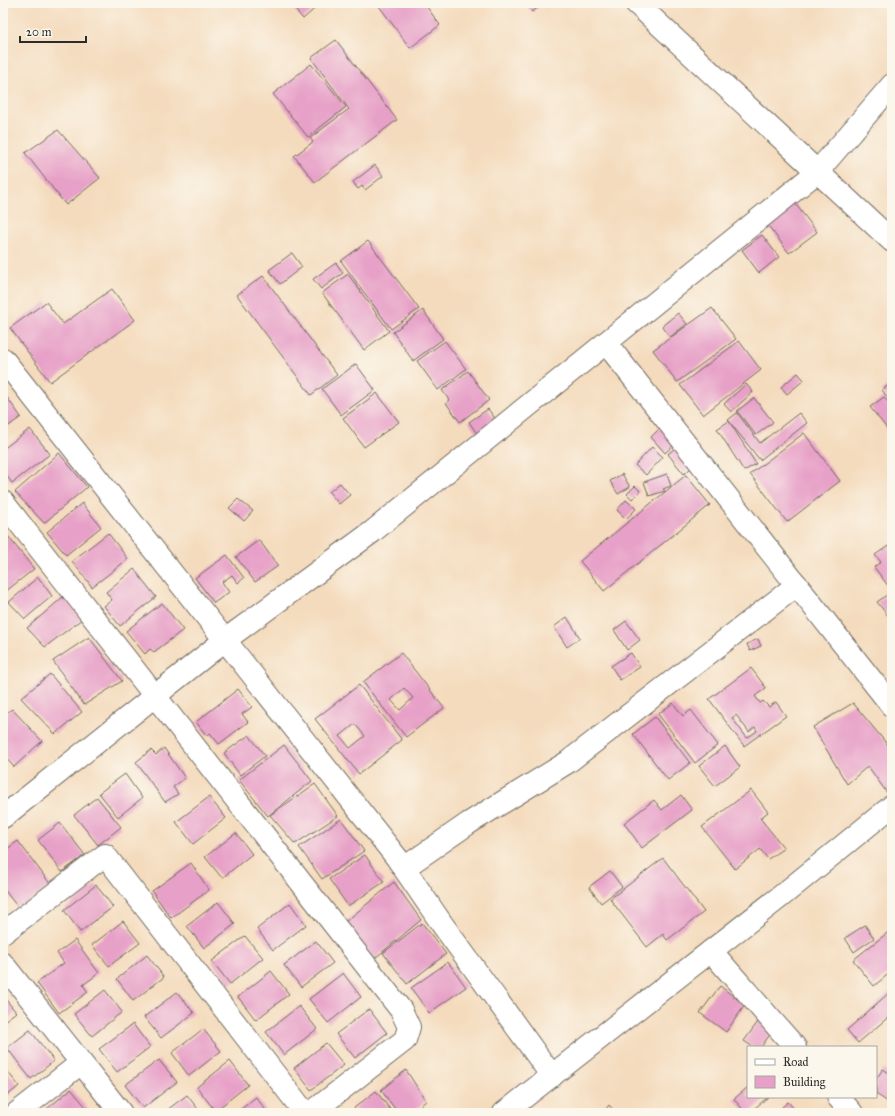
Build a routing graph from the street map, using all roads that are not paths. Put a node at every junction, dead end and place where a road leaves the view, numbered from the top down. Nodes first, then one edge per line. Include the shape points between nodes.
1 (636, 3) edge
2 (892, 85) edge
3 (818, 172) junction
4 (892, 241) edge
5 (606, 343) junction
6 (3, 359) edge
7 (3, 502) edge
8 (797, 585) junction
9 (225, 640) junction
10 (155, 695) junction
11 (892, 706) edge
12 (892, 806) edge
13 (3, 817) edge
14 (404, 868) junction
15 (3, 933) edge
16 (711, 952) junction
17 (3, 964) edge
18 (794, 1046) edge
19 (81, 1063) junction
20 (552, 1076) junction
21 (839, 1098) edge
22 (17, 1113) edge
23 (121, 1113) edge
24 (305, 1113) edge
25 (311, 1113) edge
26 (504, 1113) edge
27 (852, 1113) edge

1 - 3 street
2 - 3 street
3 - 4 street
3 - 5 street
5 - 8 street
5 - 9 street via 372,532
6 - 9 street
7 - 10 street
8 - 11 street
8 - 14 street via 568,762 469,823
9 - 10 street
9 - 14 street
10 - 13 street
10 - 25 street via 401,1010 409,1027 406,1040
12 - 16 street
14 - 20 street
15 - 24 street via 105,854
16 - 18 street
16 - 20 street
17 - 19 street
19 - 22 street
19 - 23 street
20 - 26 street
21 - 27 street

